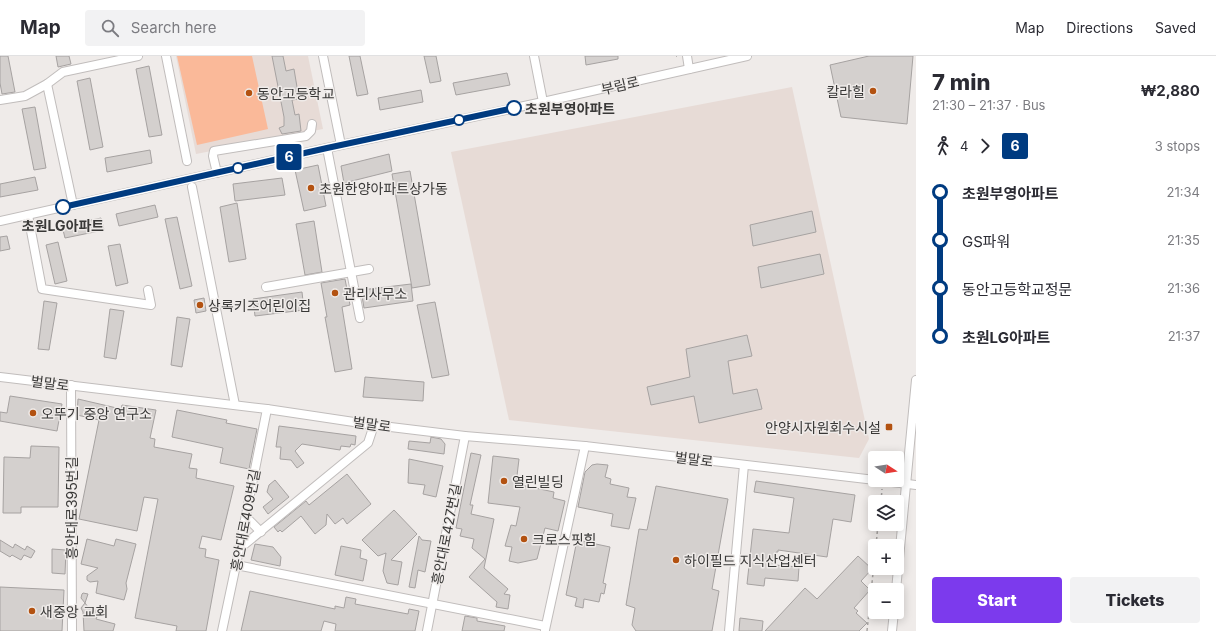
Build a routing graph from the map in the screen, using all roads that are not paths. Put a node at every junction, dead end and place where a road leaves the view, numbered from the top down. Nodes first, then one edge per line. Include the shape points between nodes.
1 (138, 56) edge
2 (166, 56) edge
3 (323, 56) edge
4 (534, 56) edge
5 (687, 56) edge
6 (747, 56) edge
7 (689, 69) junction
8 (47, 84) junction
9 (0, 100) edge
10 (543, 102) junction
11 (312, 124) dead end
12 (341, 145) junction
13 (327, 148) junction
14 (187, 161) dead end
15 (217, 173) junction
16 (192, 187) dead end
17 (73, 205) junction
18 (28, 215) junction
19 (0, 221) edge
20 (369, 269) dead end
21 (352, 272) junction
22 (266, 288) dead end
23 (148, 290) dead end
24 (360, 318) dead end
25 (0, 377) edge
26 (916, 380) edge
27 (71, 386) junction
28 (235, 405) junction
29 (268, 409) junction
30 (374, 425) junction
31 (465, 436) junction
32 (585, 446) junction
33 (744, 465) junction
34 (868, 479) edge
35 (905, 484) junction
36 (916, 485) edge
37 (246, 517) junction
38 (261, 532) junction
39 (240, 549) junction
40 (236, 565) junction
41 (897, 583) edge
42 (432, 604) junction
43 (893, 619) edge
44 (545, 628) edge
45 (72, 631) edge
46 (222, 631) edge
47 (427, 631) edge
48 (729, 631) edge
49 (892, 631) edge

1 - 8 street via 63,72
2 - 14 street
3 - 12 street
4 - 10 street
5 - 7 street
6 - 7 street, 부림로
7 - 10 street, 부림로
8 - 9 street via 25,96
8 - 17 street
10 - 12 street, 부림로
11 - 15 street via 311,131 306,136 214,151
12 - 13 street, 부림로
13 - 15 street, 부림로
13 - 21 street
15 - 17 street, 부림로
16 - 28 street
17 - 18 street, 부림로
18 - 19 street, 부림로
18 - 23 street via 42,289 151,306
20 - 21 street
21 - 22 street
21 - 24 street
25 - 27 street, 벌말로
26 - 35 street
27 - 28 street, 벌말로
27 - 45 street, 흥안대로395번길
28 - 29 street, 벌말로
29 - 30 street, 벌말로
29 - 37 street, 흥안대로409번길
30 - 31 street, 벌말로
30 - 38 street via 368,443
31 - 32 street, 벌말로
31 - 42 street, 흥안대로427번길
32 - 33 street, 벌말로
32 - 44 street
33 - 34 street, 벌말로
33 - 48 street
35 - 36 street, 벌말로
35 - 41 street
37 - 38 street
37 - 39 street, 흥안대로409번길
38 - 39 street
39 - 40 street, 흥안대로409번길
40 - 42 street
40 - 46 street, 흥안대로409번길
42 - 44 street
42 - 47 street, 흥안대로427번길
43 - 49 street

